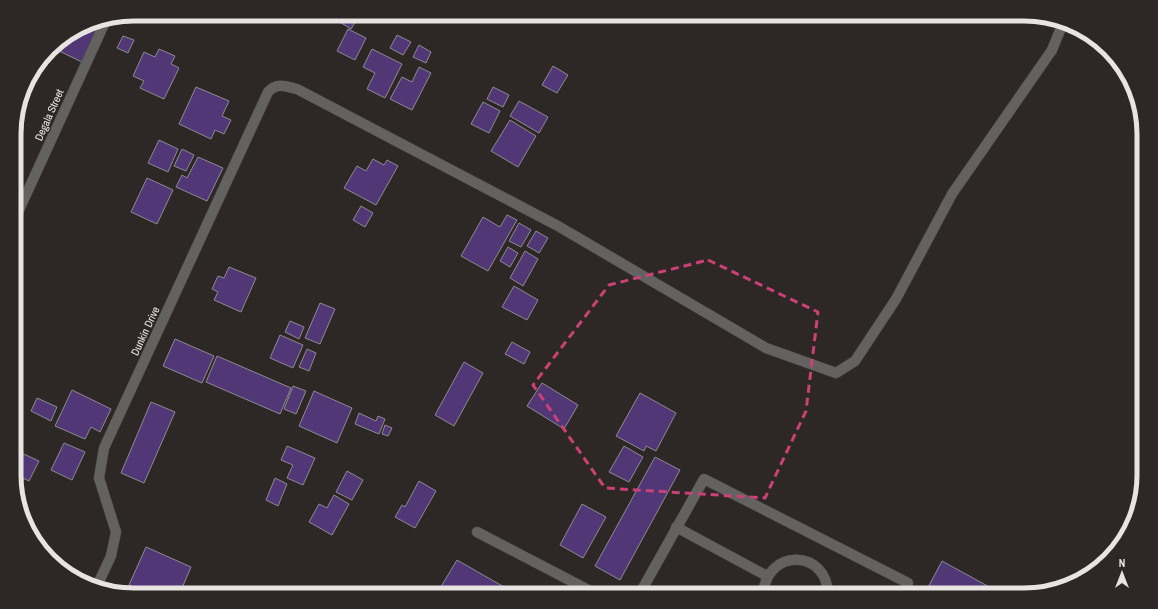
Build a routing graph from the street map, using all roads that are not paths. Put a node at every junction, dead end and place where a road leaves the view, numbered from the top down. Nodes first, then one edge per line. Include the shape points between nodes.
1 (104, 25) edge
2 (1061, 28) edge
3 (21, 205) edge
4 (676, 527) junction
5 (477, 532) dead end
6 (767, 576) junction
7 (99, 582) edge
8 (908, 583) dead end
9 (585, 588) edge
10 (643, 588) edge
11 (763, 588) edge
12 (828, 588) edge

1 - 3 street, Degala Street
2 - 7 street, Dunkin Drive via 1052,50 952,194 896,299 855,361 836,373 766,348 558,226 297,89 280,84 273,86 104,448 99,478 116,532 110,556
4 - 6 street
4 - 8 street via 704,479
4 - 10 street
5 - 9 street
6 - 11 street
6 - 12 street via 774,567 784,561 807,561 817,567 824,576

